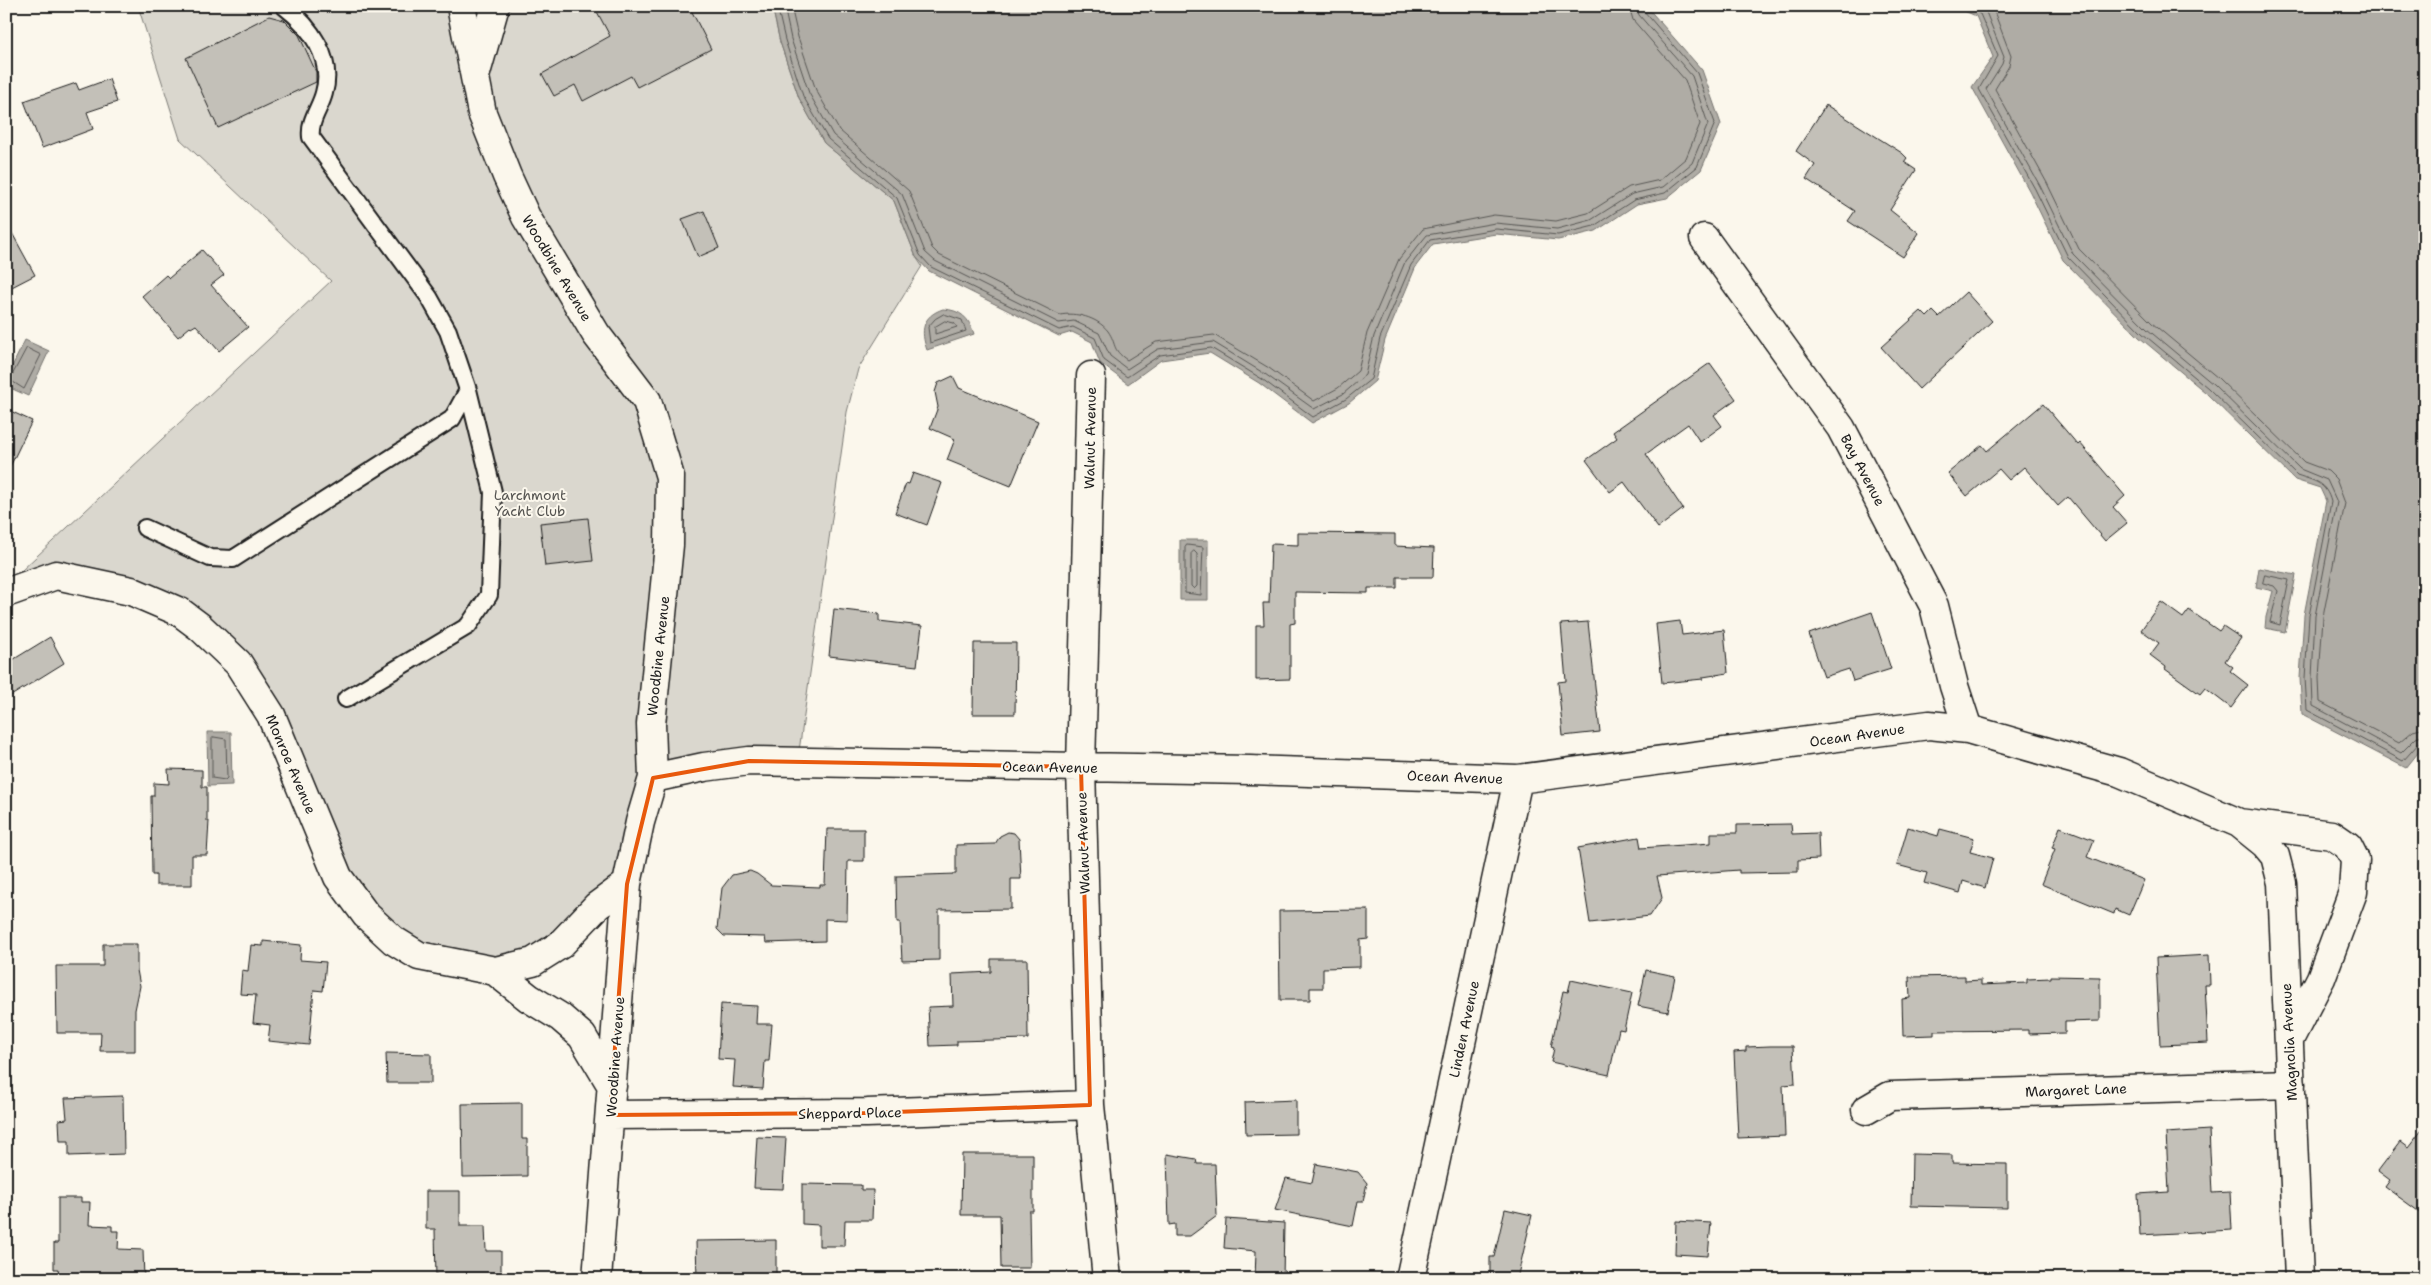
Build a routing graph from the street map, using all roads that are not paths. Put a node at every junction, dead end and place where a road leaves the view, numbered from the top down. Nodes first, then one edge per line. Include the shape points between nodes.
1 (284, 6) edge
2 (461, 6) edge
3 (495, 6) edge
4 (474, 79) junction
5 (1704, 238) dead end
6 (1091, 376) dead end
7 (468, 390) junction
8 (144, 528) dead end
9 (6, 593) edge
10 (346, 699) dead end
11 (1968, 729) junction
12 (1081, 767) junction
13 (653, 778) junction
14 (1518, 779) junction
15 (2239, 823) junction
16 (627, 884) junction
17 (495, 971) junction
18 (2289, 1040) junction
19 (2291, 1084) junction
20 (612, 1086) junction
21 (1090, 1104) junction
22 (1866, 1110) dead end
23 (610, 1115) junction
24 (597, 1279) edge
25 (1107, 1279) edge
26 (1410, 1279) edge
27 (2299, 1279) edge

1 - 7 lane via 318,43 327,68 324,93 310,127 311,137 428,297 448,331
2 - 4 street, Woodbine Avenue
3 - 4 street, Woodbine Avenue
4 - 13 street, Woodbine Avenue via 494,146 526,217 596,334 647,401 670,477 668,545 651,724
5 - 11 street, Bay Avenue via 1841,428 1934,606
6 - 12 street, Walnut Avenue
7 - 8 lane via 452,419 233,559 210,558
7 - 10 lane via 493,492 490,596 468,626
9 - 17 street, Monroe Avenue via 56,575 132,591 187,617 238,663 271,715 338,877 366,915 393,940 419,956
11 - 14 street, Ocean Avenue via 1921,726
11 - 15 street, Ocean Avenue via 2119,772
12 - 13 street, Ocean Avenue via 749,761
12 - 14 street, Ocean Avenue
12 - 21 street, Walnut Avenue
13 - 16 street, Woodbine Avenue
14 - 26 street, Linden Avenue
15 - 18 street, Magnolia Avenue via 2275,856 2282,883
15 - 18 street via 2332,835 2348,846 2355,860 2353,892 2321,978
16 - 17 street, Monroe Avenue via 597,906 560,945 533,962
16 - 20 street, Woodbine Avenue
17 - 20 street, Monroe Avenue via 582,1036
18 - 19 street, Magnolia Avenue
19 - 22 street, Margaret Lane via 1890,1096
19 - 27 street, Magnolia Avenue
20 - 23 street, Woodbine Avenue
21 - 23 street, Sheppard Place via 867,1113
21 - 25 street, Walnut Avenue
23 - 24 street, Woodbine Avenue

